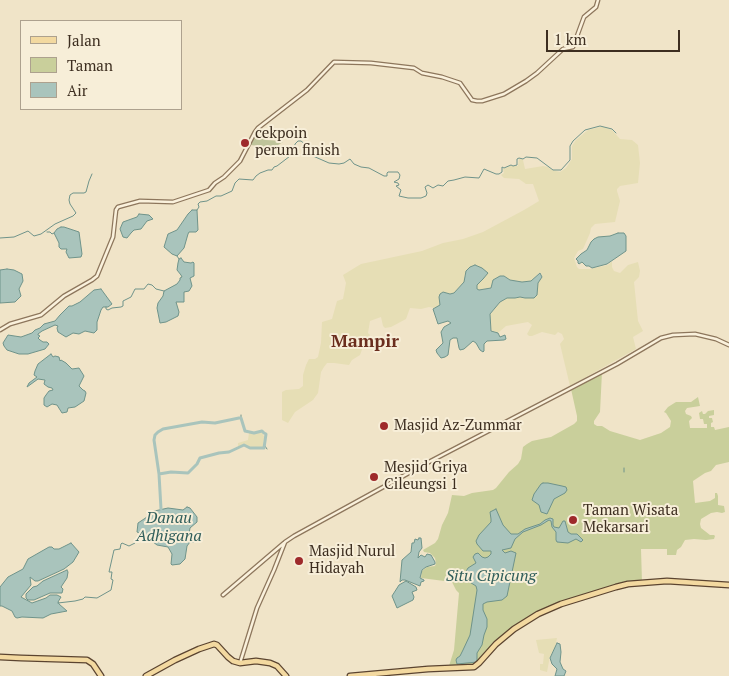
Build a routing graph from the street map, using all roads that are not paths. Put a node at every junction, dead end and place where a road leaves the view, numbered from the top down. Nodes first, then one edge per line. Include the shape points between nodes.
1 (598, 0) edge
2 (0, 330) edge
3 (729, 345) edge
4 (285, 542) junction
5 (729, 585) edge
6 (224, 595) dead end
7 (0, 657) edge
8 (240, 663) junction
9 (102, 676) edge
10 (146, 676) edge
11 (286, 676) edge
12 (350, 676) edge

1 - 2 street via 596,7 584,17 573,47 564,48 526,81 482,102 472,100 460,83 414,68 334,62 307,90 258,128 240,161 209,190 176,202 140,201 118,207 113,237 97,276 41,315
3 - 4 street via 695,334 664,337
4 - 6 street
4 - 8 street via 256,610
5 - 12 main road via 667,580 616,587 538,614 508,634 474,667
7 - 9 main road via 87,660
8 - 10 main road via 231,660 218,645 212,644
8 - 11 main road via 270,663

